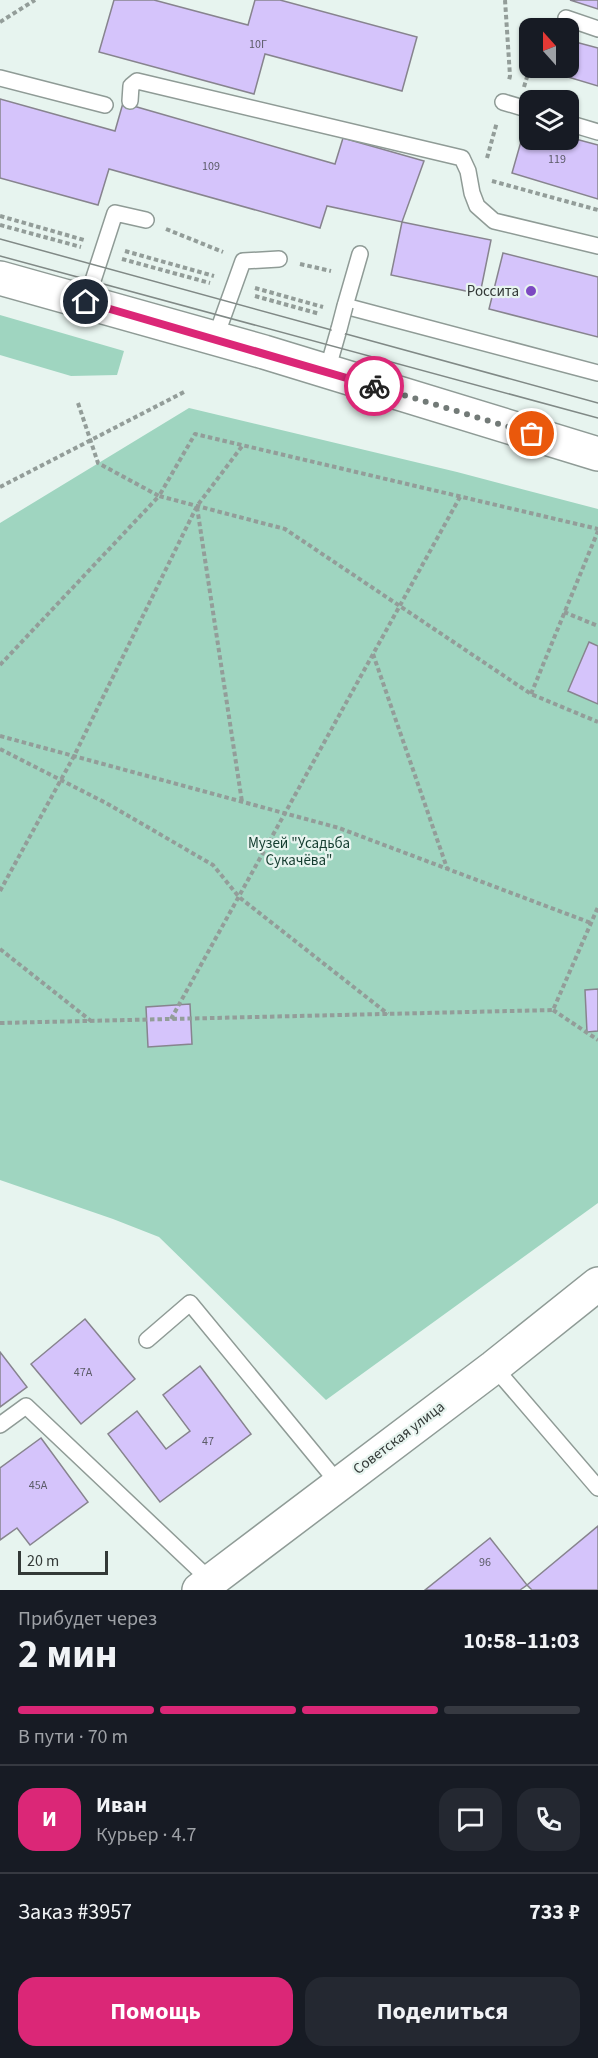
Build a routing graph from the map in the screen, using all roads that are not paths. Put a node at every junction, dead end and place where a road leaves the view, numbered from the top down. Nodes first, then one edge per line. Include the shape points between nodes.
1 (579, 22) edge
2 (598, 28) edge
3 (0, 78) edge
4 (130, 101) dead end
5 (503, 102) dead end
6 (105, 105) dead end
7 (519, 107) edge
8 (579, 126) edge
9 (598, 132) edge
10 (146, 220) road end
11 (598, 246) edge
12 (360, 254) dead end
13 (279, 259) road end
14 (0, 278) edge
15 (86, 302) junction
16 (345, 306) junction
17 (215, 339) junction
18 (327, 371) junction
19 (598, 373) edge
20 (598, 454) edge
21 (598, 1284) edge
22 (147, 1340) dead end
23 (494, 1367) junction
24 (0, 1425) edge
25 (339, 1484) junction
26 (598, 1488) edge
27 (205, 1586) edge

1 - 2 lane
3 - 6 lane
4 - 11 lane via 131,86 137,81 462,158 477,206 494,221
5 - 7 lane
8 - 9 lane
10 - 15 lane via 116,213
12 - 16 lane
13 - 17 lane via 243,261
14 - 15 main road
15 - 17 main road
16 - 18 lane, bridge
16 - 19 lane
17 - 18 main road
18 - 20 main road
21 - 23 main road, Советская улица
22 - 25 lane via 190,1303
23 - 25 main road, Советская улица
23 - 26 lane
24 - 27 lane via 26,1406
25 - 27 main road, Советская улица

